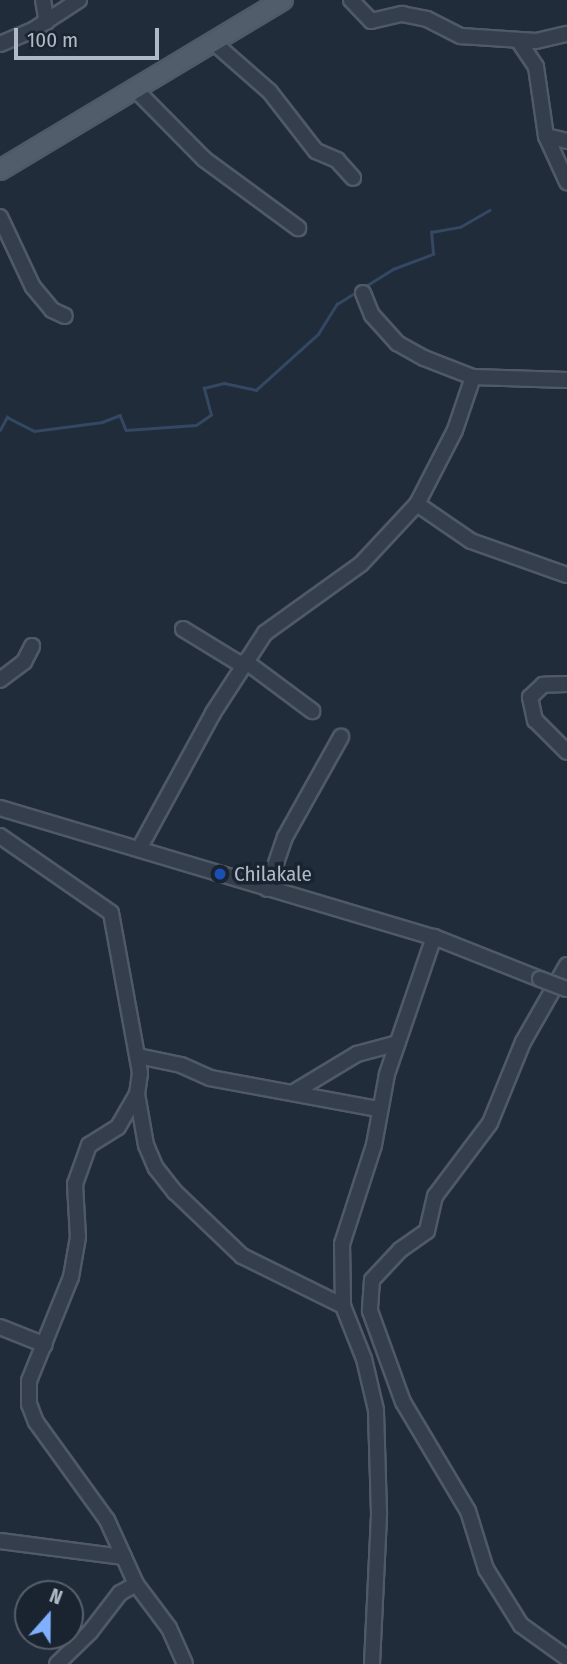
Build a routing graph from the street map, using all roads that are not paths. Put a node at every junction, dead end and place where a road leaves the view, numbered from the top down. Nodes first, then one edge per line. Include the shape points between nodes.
1 (43, 0) edge
2 (79, 0) edge
3 (282, 0) edge
4 (351, 0) edge
5 (47, 22) junction
6 (567, 34) edge
7 (518, 40) junction
8 (212, 41) junction
9 (0, 44) edge
10 (135, 89) junction
11 (546, 136) junction
12 (567, 141) edge
13 (0, 170) edge
14 (353, 178) dead end
15 (567, 182) edge
16 (0, 217) edge
17 (298, 228) dead end
18 (363, 293) dead end
19 (65, 316) dead end
20 (473, 377) junction
21 (567, 380) edge
22 (417, 504) junction
23 (567, 575) edge
24 (183, 629) dead end
25 (32, 646) dead end
26 (244, 663) junction
27 (0, 680) edge
28 (567, 684) edge
29 (312, 712) dead end
30 (341, 737) dead end
31 (567, 752) edge
32 (0, 808) edge
33 (0, 836) edge
34 (139, 849) junction
35 (267, 889) junction
36 (434, 937) junction
37 (567, 965) edge
38 (567, 989) edge
39 (398, 1043) junction
40 (138, 1056) junction
41 (294, 1093) junction
42 (137, 1094) junction
43 (377, 1109) junction
44 (343, 1306) junction
45 (0, 1327) edge
46 (46, 1345) junction
47 (0, 1541) edge
48 (124, 1557) junction
49 (136, 1584) junction
50 (567, 1658) edge
51 (57, 1664) edge
52 (185, 1664) edge
53 (372, 1664) edge

1 - 5 street
2 - 5 street
3 - 8 main road
4 - 7 street via 370,21 402,14 427,19 461,36
5 - 9 street
6 - 7 street
7 - 11 street via 536,67
8 - 10 main road
8 - 14 street via 270,92 316,151 337,160
10 - 13 main road
10 - 17 street via 204,159
11 - 12 street
11 - 15 street
16 - 19 street via 33,287 52,310
18 - 20 street via 372,315 397,343
20 - 21 street
20 - 22 street via 454,430
22 - 23 street via 471,541
22 - 26 street via 383,546 277,623
24 - 26 street
25 - 27 street via 24,662
26 - 29 street
26 - 34 street
28 - 31 street via 543,685 530,697 535,720
30 - 35 street via 285,837
32 - 34 street
33 - 40 street via 111,913
34 - 35 street
35 - 36 street
36 - 38 street, bridge
36 - 39 street
37 - 50 street via 523,1042 490,1123 435,1196 427,1231 400,1250 372,1280 370,1311 402,1402 468,1511 486,1569 522,1625
39 - 41 street via 338,1063
39 - 43 street
40 - 41 street via 181,1065 210,1078
40 - 42 street
41 - 43 street
42 - 44 street via 146,1145 170,1186 242,1256
42 - 46 street via 118,1127 89,1145 75,1184 78,1237 71,1277
43 - 44 street via 374,1145 342,1244
44 - 53 street via 376,1410 379,1513
45 - 46 street
46 - 48 street via 29,1381 31,1411 89,1490
47 - 48 street
48 - 49 street
49 - 51 street via 120,1593
49 - 52 street via 169,1628

